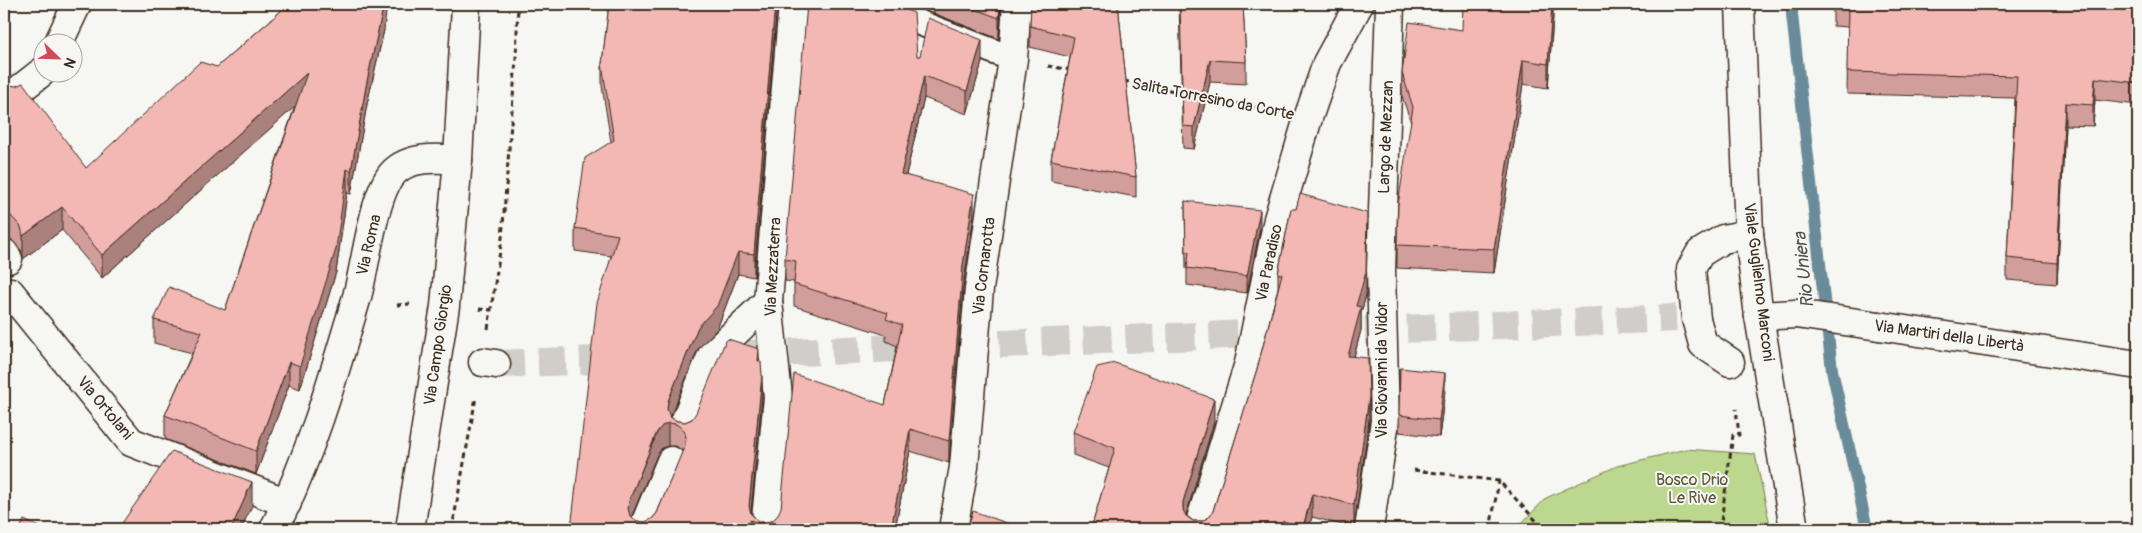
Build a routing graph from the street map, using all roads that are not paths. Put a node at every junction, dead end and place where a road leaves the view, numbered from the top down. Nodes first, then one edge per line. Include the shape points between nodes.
1 (77, 4) edge
2 (466, 4) edge
3 (793, 4) edge
4 (871, 4) edge
5 (1017, 4) edge
6 (1358, 4) edge
7 (1390, 4) edge
8 (1740, 4) edge
9 (64, 32) edge
10 (1013, 59) junction
11 (32, 77) edge
12 (12, 86) edge
13 (458, 160) junction
14 (1749, 234) junction
15 (1382, 270) joint
16 (7, 294) edge
17 (768, 301) junction
18 (1759, 316) junction
19 (1730, 362) dead end
20 (2138, 365) edge
21 (682, 429) edge
22 (671, 461) dead end
23 (287, 503) junction
24 (274, 529) edge
25 (410, 529) edge
26 (643, 529) edge
27 (765, 529) edge
28 (952, 529) edge
29 (1198, 529) edge
30 (1369, 529) edge
31 (1794, 529) edge

1 - 9 street
2 - 13 street
3 - 17 street, Via Mezzaterra
4 - 10 lane
5 - 10 street, Via Cornarotta
6 - 29 street, Via Paradiso via 1327,63 1308,118 1278,219 1249,363
7 - 15 street, Largo de Mezzan
8 - 14 street, Viale Guglielmo Marconi
10 - 28 street, Via Cornarotta via 979,289 964,466
11 - 12 street
13 - 23 street, Via Roma via 433,158 410,163 393,173 380,196 357,298 317,423
13 - 25 street, Via Campo Giorgio via 445,306
14 - 18 street, Viale Guglielmo Marconi
14 - 19 street via 1723,239 1700,253 1691,269 1686,318 1703,344
15 - 30 street, Via Giovanni da Vidor via 1385,421
16 - 23 street, Via Ortolani via 131,442
17 - 21 street via 712,356
17 - 27 street, Via Mezzaterra via 778,398
18 - 20 street, Via Martiri della Libertà via 1800,314
18 - 31 street, Viale Guglielmo Marconi
22 - 26 street
23 - 24 street, Via Roma

